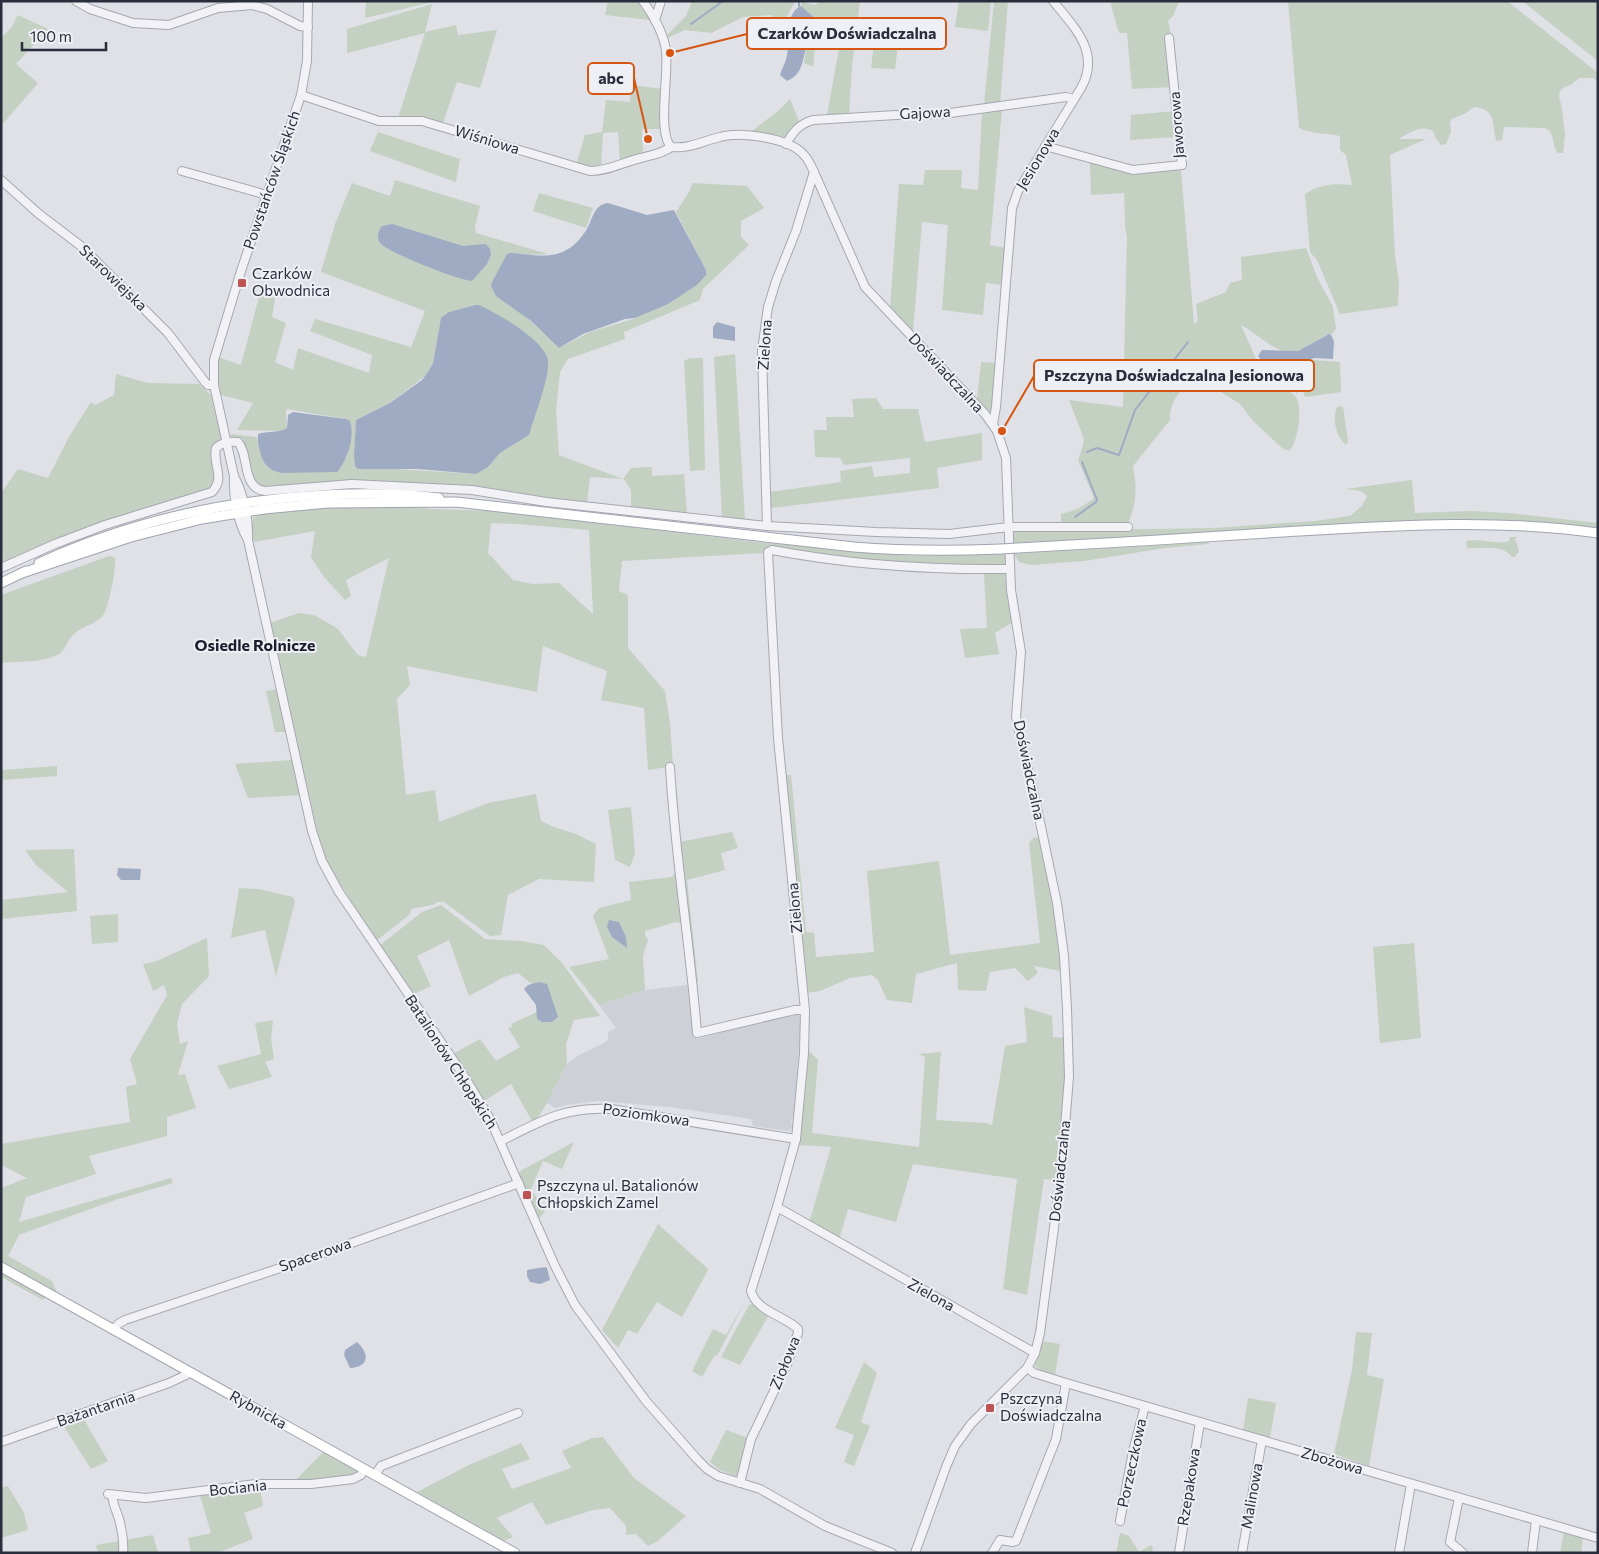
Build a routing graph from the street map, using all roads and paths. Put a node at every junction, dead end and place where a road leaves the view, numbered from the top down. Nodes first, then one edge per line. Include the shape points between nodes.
1 (76, 1) edge
2 (308, 1) edge
3 (643, 1) edge
4 (661, 1) edge
5 (1053, 1) edge
6 (655, 20) junction
7 (308, 26) junction
8 (1170, 38) dead end
9 (301, 95) junction
10 (1074, 99) junction
11 (786, 144) junction
12 (1045, 146) junction
13 (671, 148) junction
14 (182, 171) dead end
15 (814, 172) junction
16 (1, 180) edge
17 (267, 195) junction
18 (214, 385) junction
19 (993, 424) junction
20 (226, 442) junction
21 (241, 508) junction
22 (767, 526) junction
23 (1009, 527) junction
24 (1128, 527) dead end
25 (1598, 533) edge
26 (1, 568) edge
27 (1010, 569) junction
28 (1, 583) edge
29 (670, 767) dead end
30 (804, 1010) junction
31 (796, 1139) junction
32 (501, 1141) junction
33 (519, 1183) junction
34 (777, 1207) junction
35 (1, 1267) edge
36 (114, 1330) junction
37 (1035, 1353) junction
38 (1027, 1368) junction
39 (189, 1372) junction
40 (1066, 1383) junction
41 (1145, 1406) junction
42 (518, 1413) dead end
43 (1200, 1422) junction
44 (1262, 1440) junction
45 (1, 1442) edge
46 (364, 1469) junction
47 (375, 1475) junction
48 (740, 1483) junction
49 (1411, 1484) junction
50 (1459, 1498) junction
51 (1536, 1520) junction
52 (1120, 1521) dead end
53 (1598, 1538) edge
54 (123, 1553) edge
55 (515, 1553) edge
56 (892, 1553) edge
57 (915, 1553) edge
58 (992, 1553) edge
59 (1179, 1553) edge
60 (1242, 1553) edge
61 (1399, 1553) edge
62 (1463, 1553) edge
63 (1532, 1553) edge

1 - 7 street via 133,23 169,25 218,8 252,5 300,26
2 - 7 street, Powstańców Śląskich
3 - 6 street
4 - 6 street
5 - 10 street, Jesionowa via 1085,45 1088,75
6 - 13 street via 666,49 665,125
7 - 9 street, Powstańców Śląskich via 307,62
8 - 12 street, Jaworowa via 1182,165 1133,170
9 - 13 street, Wiśniowa via 379,122 422,121 590,170 614,168
9 - 17 street, Powstańców Śląskich
10 - 11 street, Gajowa via 1066,97 943,114 813,120 797,128
10 - 12 street, Jesionowa
11 - 13 street, Doświadczalna via 731,135 688,147
11 - 15 street, Doświadczalna via 804,154
12 - 19 street, Jesionowa via 1018,191 1012,208
14 - 17 street
15 - 19 street, Doświadczalna via 865,287
15 - 22 street, Zielona via 768,307 762,351
16 - 18 street, Starowiejska via 92,257 168,333 204,382
17 - 18 street, Powstańców Śląskich via 216,350
18 - 20 street, Batalionów Chłopskich
19 - 23 street, Doświadczalna via 1006,458
20 - 21 street, Batalionów Chłopskich
20 - 22 street via 240,444 250,480 261,491 352,484 465,490
20 - 26 street via 216,448 219,479 212,492 105,525
21 - 25 main road, bridge via 328,503 456,502 854,547 957,551 1428,524 1517,525
21 - 28 main road via 139,535 22,573
21 - 32 street, Batalionów Chłopskich via 243,531 248,540 312,830 322,861 339,892 478,1098
22 - 23 street via 949,534
23 - 24 street
23 - 27 street, Doświadczalna
27 - 30 street, Zielona via 899,567 768,552 778,738
27 - 37 street, Doświadczalna via 1020,652 1016,716 1061,926 1070,1053 1061,1175
29 - 30 street via 697,1034
30 - 31 street, Zielona via 804,1052
31 - 32 street, Poziomkowa via 594,1108 556,1115
31 - 34 street, Zielona
32 - 33 street, Batalionów Chłopskich
33 - 36 street, Spacerowa via 125,1320
33 - 48 street, Batalionów Chłopskich via 569,1294 587,1322 646,1400 697,1459 718,1476
34 - 37 street, Zielona
34 - 48 street, Ziołowa via 751,1291 759,1304 793,1324 798,1329 798,1338 751,1439
35 - 36 main road, Rybnicka
36 - 39 main road, Rybnicka
37 - 38 street, Doświadczalna
38 - 40 street, Zbożowa
38 - 57 street, Doświadczalna via 961,1436 946,1467
39 - 45 street, Bażantarnia via 170,1383
39 - 46 main road, Rybnicka
40 - 41 street, Zbożowa
40 - 58 street via 1058,1430 1016,1541 1000,1540
41 - 43 street, Zbożowa
41 - 52 street, Porzeczkowa
42 - 47 street via 381,1466
43 - 44 street, Zbożowa
43 - 59 street, Rzepakowa
44 - 49 street, Zbożowa
44 - 60 street, Malinowa
46 - 47 main road, Rybnicka
46 - 54 street, Bociania via 353,1479 311,1484 256,1484 146,1498 110,1494 123,1536
47 - 55 main road, Rybnicka
48 - 56 street, Batalionów Chłopskich via 760,1489 834,1530
49 - 50 street, Zbożowa
49 - 61 street
50 - 51 street, Zbożowa
50 - 62 street via 1450,1542
51 - 53 street, Zbożowa
51 - 63 street

